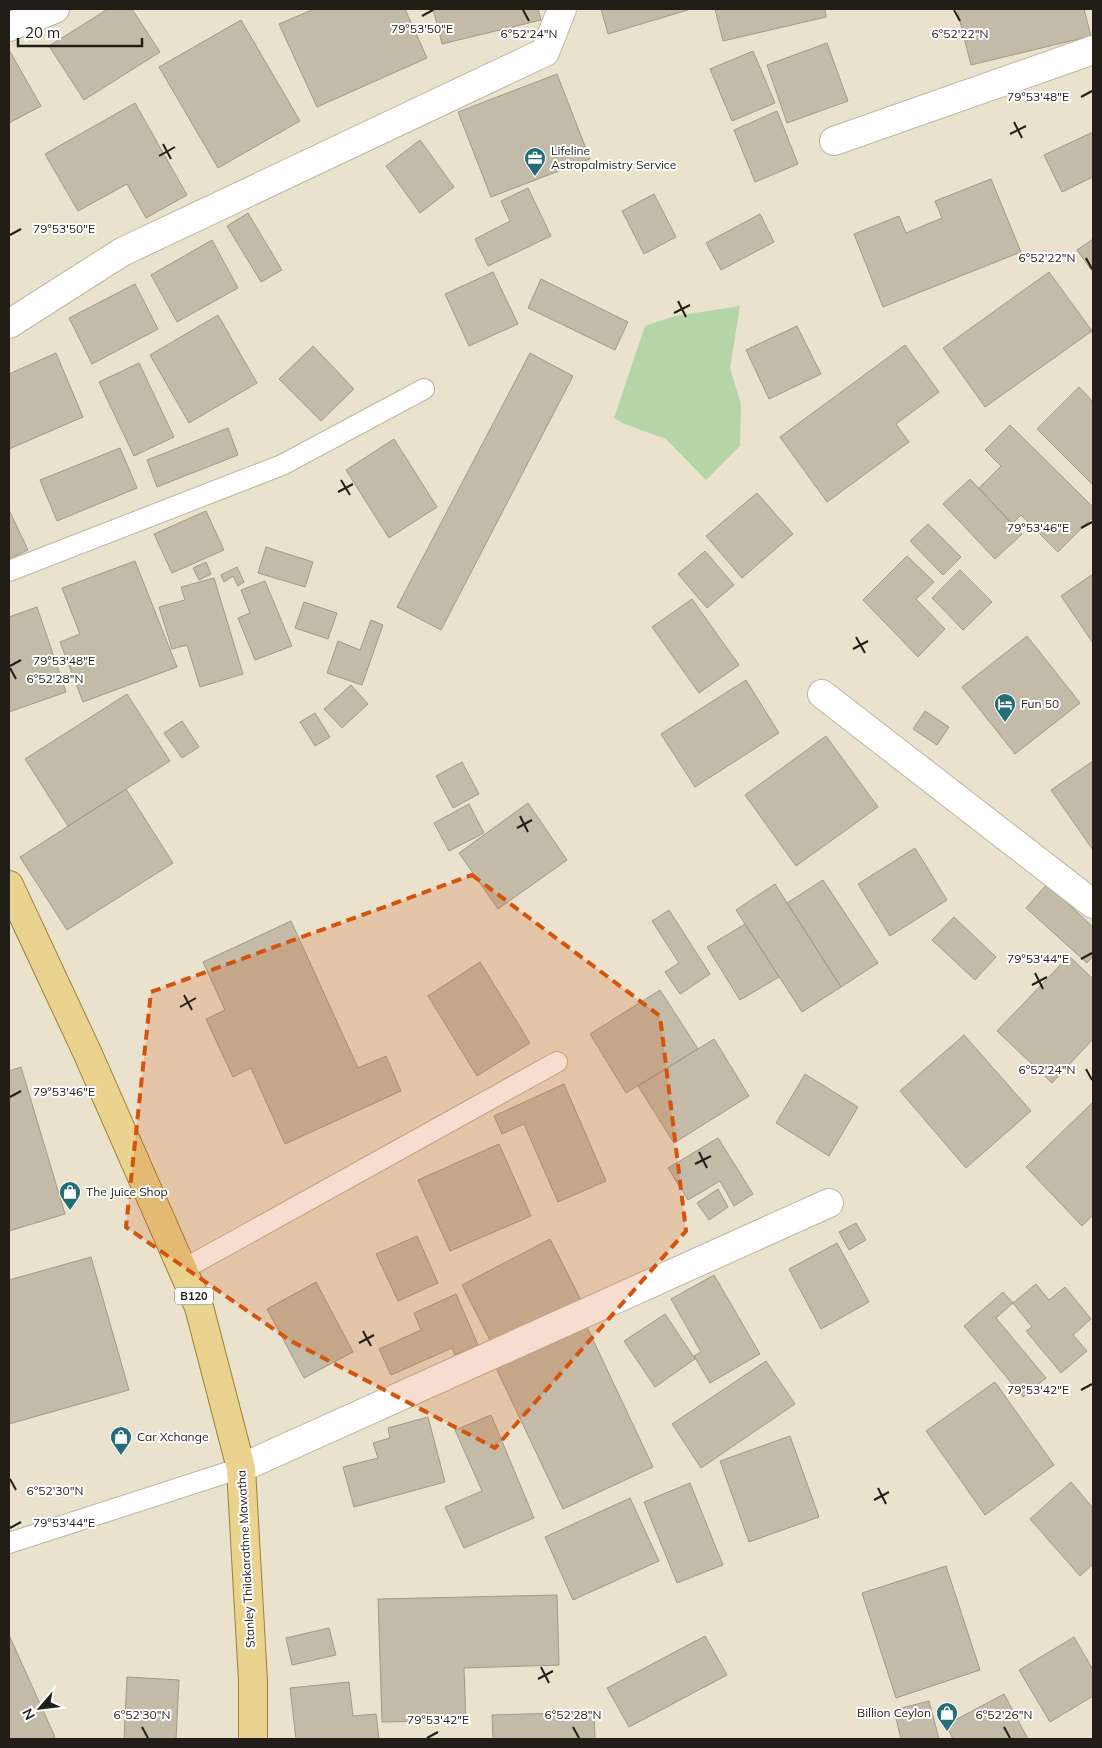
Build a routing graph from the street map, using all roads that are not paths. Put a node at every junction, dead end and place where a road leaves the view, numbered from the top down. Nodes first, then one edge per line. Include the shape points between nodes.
1 (55, 9) edge
2 (562, 9) edge
3 (9, 27) edge
4 (1093, 50) edge
5 (834, 141) dead end
6 (9, 324) edge
7 (424, 389) dead end
8 (9, 571) edge
9 (822, 694) dead end
10 (9, 885) edge
11 (1093, 904) edge
12 (557, 1062) dead end
13 (829, 1203) dead end
14 (182, 1270) junction
15 (242, 1468) junction
16 (9, 1543) edge
17 (253, 1739) edge

1 - 3 street
2 - 6 street via 545,52 122,252
4 - 5 street
7 - 8 lane via 282,465
9 - 11 street
10 - 14 main road, Stanley Thilakarathne Mawatha / B120 via 87,1052
12 - 14 lane
13 - 15 street
14 - 15 main road, Stanley Thilakarathne Mawatha / B120 via 199,1307
15 - 16 lane
15 - 17 main road, Stanley Thilakarathne Mawatha / B120

